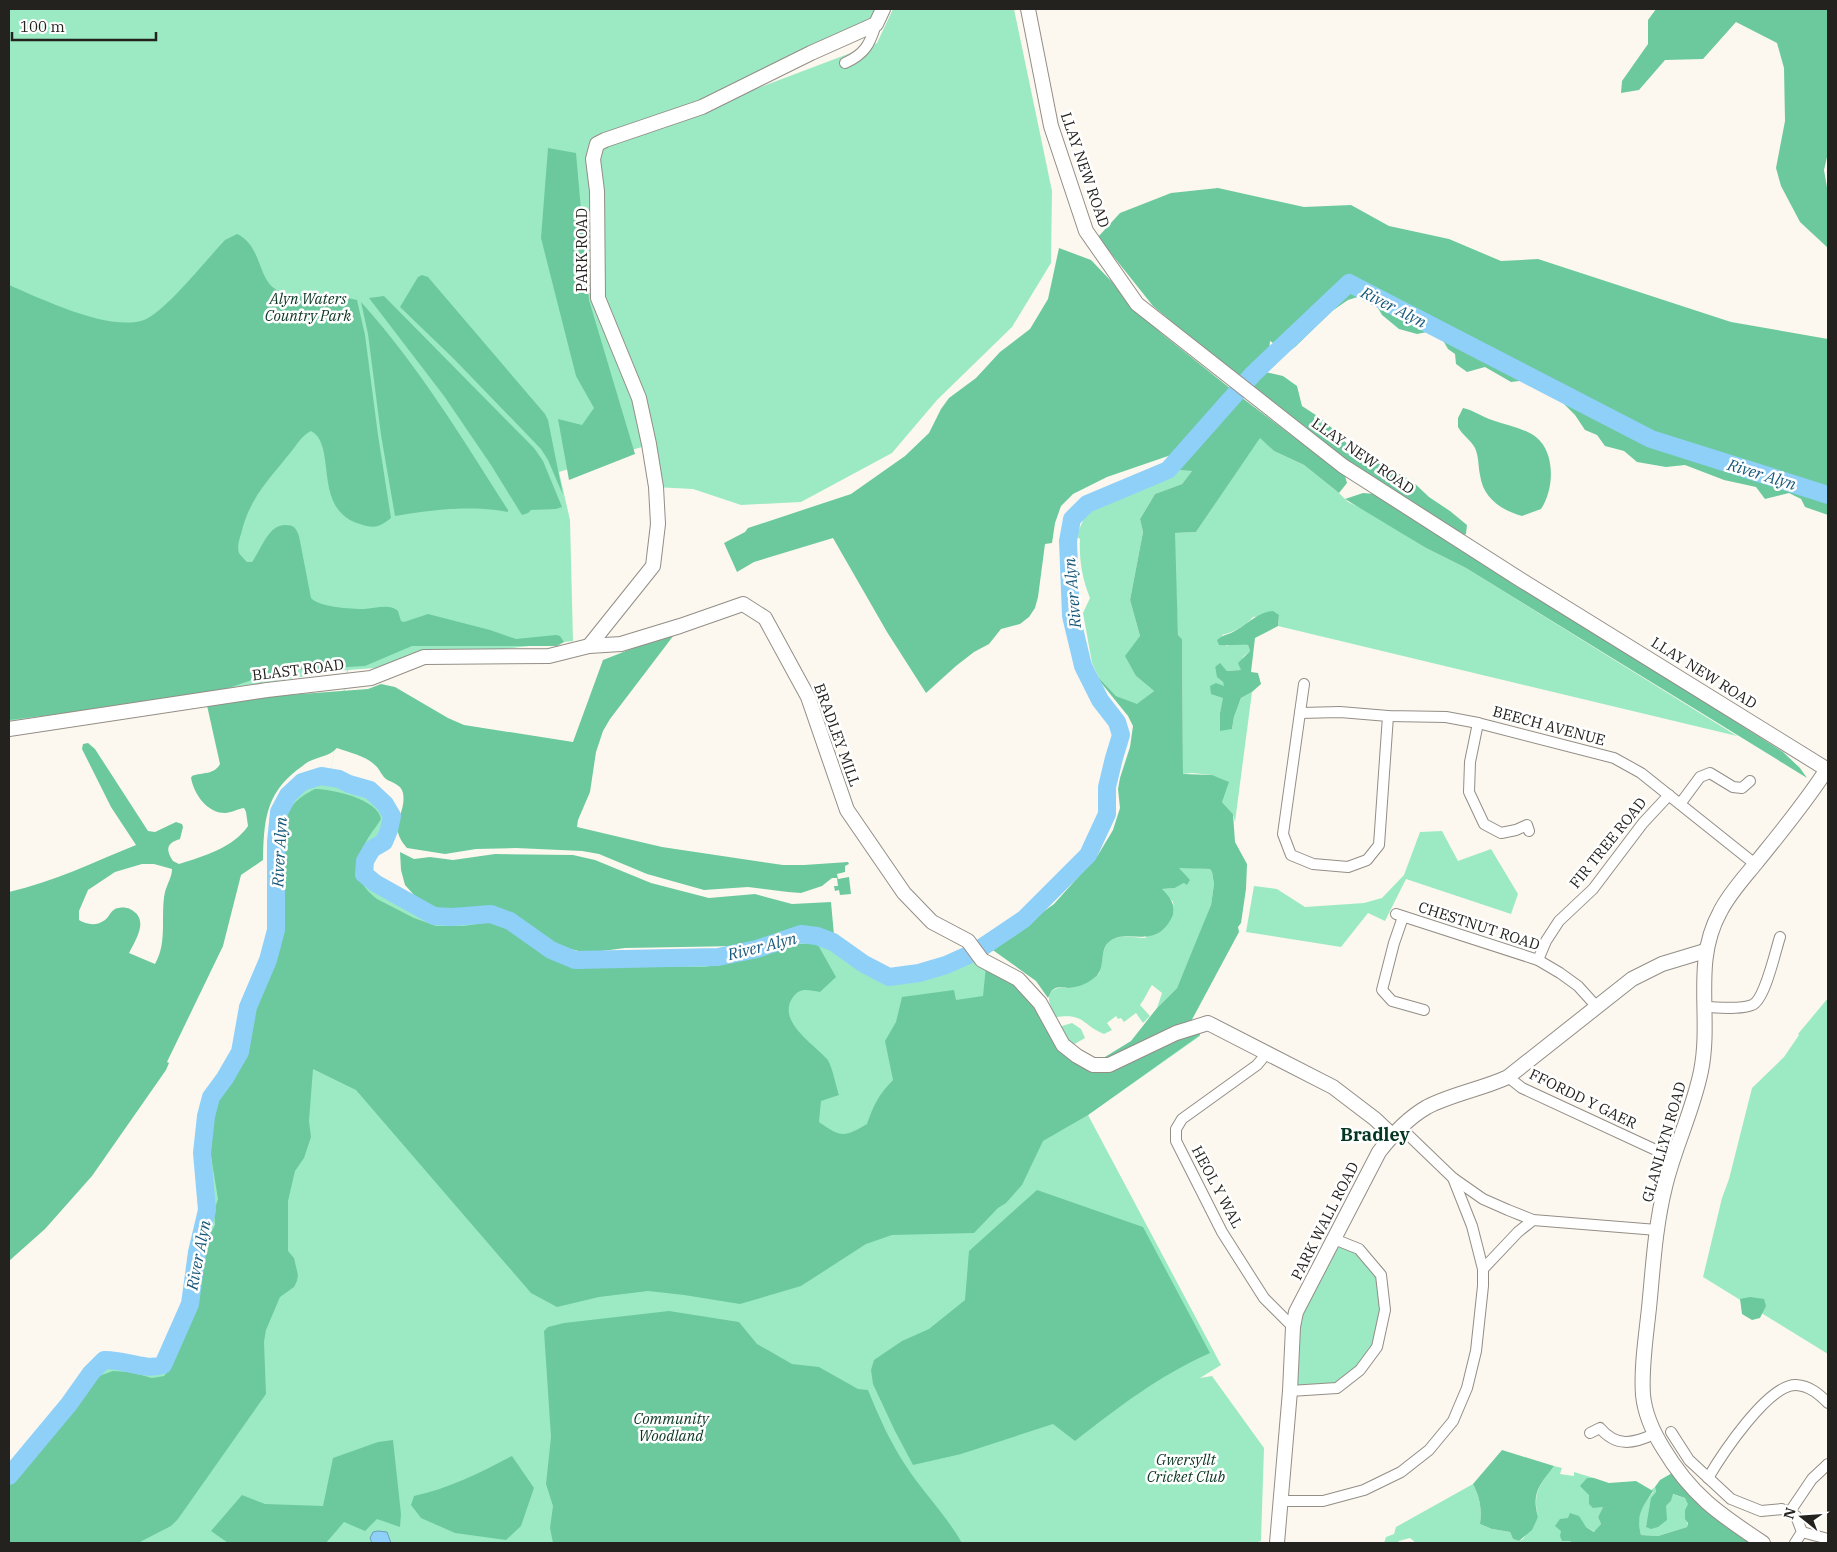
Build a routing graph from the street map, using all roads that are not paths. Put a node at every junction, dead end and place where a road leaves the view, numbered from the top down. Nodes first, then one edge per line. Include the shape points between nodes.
1 (883, 9) edge
2 (1028, 9) edge
3 (876, 24) junction
4 (845, 63) dead end
5 (589, 646) junction
6 (1304, 684) dead end
7 (1300, 713) junction
8 (1388, 716) junction
9 (1478, 723) junction
10 (9, 729) edge
11 (1828, 769) edge
12 (1750, 781) dead end
13 (1669, 795) junction
14 (1680, 804) junction
15 (1527, 824) dead end
16 (1755, 864) junction
17 (1780, 937) dead end
18 (1705, 951) junction
19 (1538, 960) junction
20 (1597, 1007) junction
21 (1705, 1007) junction
22 (1421, 1008) dead end
23 (1267, 1053) junction
24 (1508, 1077) junction
25 (1396, 1131) junction
26 (1673, 1158) junction
27 (1453, 1178) junction
28 (1533, 1220) junction
29 (1657, 1230) junction
30 (1334, 1239) junction
31 (1483, 1269) junction
32 (1293, 1327) junction
33 (1290, 1391) junction
34 (1828, 1403) edge
35 (1671, 1432) dead end
36 (1590, 1433) dead end
37 (1654, 1434) junction
38 (1828, 1464) edge
39 (1708, 1478) junction
40 (1280, 1501) junction
41 (1789, 1513) junction
42 (1802, 1532) junction
43 (1828, 1539) edge
44 (1277, 1543) edge
45 (1763, 1543) edge
46 (1796, 1543) edge

1 - 3 street
2 - 11 street, LLAY NEW ROAD via 1051,126 1086,231 1137,304 1343,466
3 - 4 street via 870,42 857,58
3 - 5 street, PARK ROAD via 702,107 597,144 593,159 598,191 598,298 639,398 656,487 658,524 652,566
5 - 10 street, BLAST ROAD via 548,656 424,657 371,678 267,690
5 - 23 street, BRADLEY MILL via 621,644 743,604 765,618 808,697 847,810 904,893 932,922 968,941 982,960 1018,980 1040,1003 1063,1045 1093,1065 1109,1065 1176,1033 1208,1022
6 - 7 street
7 - 8 street, BEECH AVENUE
7 - 8 street via 1283,834 1291,855 1313,864 1348,867 1367,860 1379,845
8 - 9 street, BEECH AVENUE via 1446,717
9 - 13 street, BEECH AVENUE via 1614,758 1642,773
9 - 15 street via 1470,762 1469,792 1480,816 1484,824 1500,833
11 - 16 street, GLANLLYN ROAD
12 - 14 street via 1742,788 1733,787 1710,772 1700,777
13 - 14 street, BEECH AVENUE
13 - 19 street, FIR TREE ROAD via 1643,823 1594,889 1559,922
14 - 16 street, BEECH AVENUE
16 - 18 street, GLANLLYN ROAD via 1720,912
17 - 21 street via 1757,1003 1746,1007
18 - 20 street, PARK WALL ROAD via 1645,972
18 - 21 street, GLANLLYN ROAD
19 - 20 street, CHESTNUT ROAD via 1578,986
19 - 22 street, CHESTNUT ROAD via 1400,916 1382,990 1392,1001
20 - 24 street, PARK WALL ROAD
21 - 26 street, GLANLLYN ROAD via 1703,1060
23 - 25 street via 1333,1087
23 - 32 street, HEOL Y WAL via 1257,1065 1182,1119 1176,1129 1176,1141 1222,1232 1264,1298
24 - 25 street, PARK WALL ROAD via 1427,1108
24 - 26 street, FFORDD Y GAER via 1522,1088
25 - 27 street
25 - 30 street, PARK WALL ROAD via 1371,1166
26 - 29 street, GLANLLYN ROAD
27 - 28 street via 1482,1199
27 - 31 street via 1472,1226
28 - 29 street
28 - 31 street
29 - 37 street, GLANLLYN ROAD via 1643,1380 1646,1411
30 - 32 street, PARK WALL ROAD via 1296,1312
30 - 33 street via 1359,1249 1381,1275 1385,1310 1377,1347 1360,1370 1337,1388
31 - 40 street via 1481,1314 1467,1388 1453,1421 1429,1450 1401,1472 1364,1490 1323,1501
32 - 33 street, PARK WALL ROAD
33 - 40 street, PARK WALL ROAD
34 - 39 street via 1816,1391 1794,1385 1774,1394 1730,1443
35 - 39 street via 1689,1460
36 - 37 street via 1601,1424 1612,1438 1621,1441 1639,1441
37 - 45 street, GLANLLYN ROAD via 1675,1469 1696,1493 1721,1515
38 - 41 street via 1812,1479
39 - 41 street via 1731,1499 1761,1511
40 - 44 street, PARK WALL ROAD
41 - 42 street via 1796,1516
42 - 43 street
42 - 46 street

